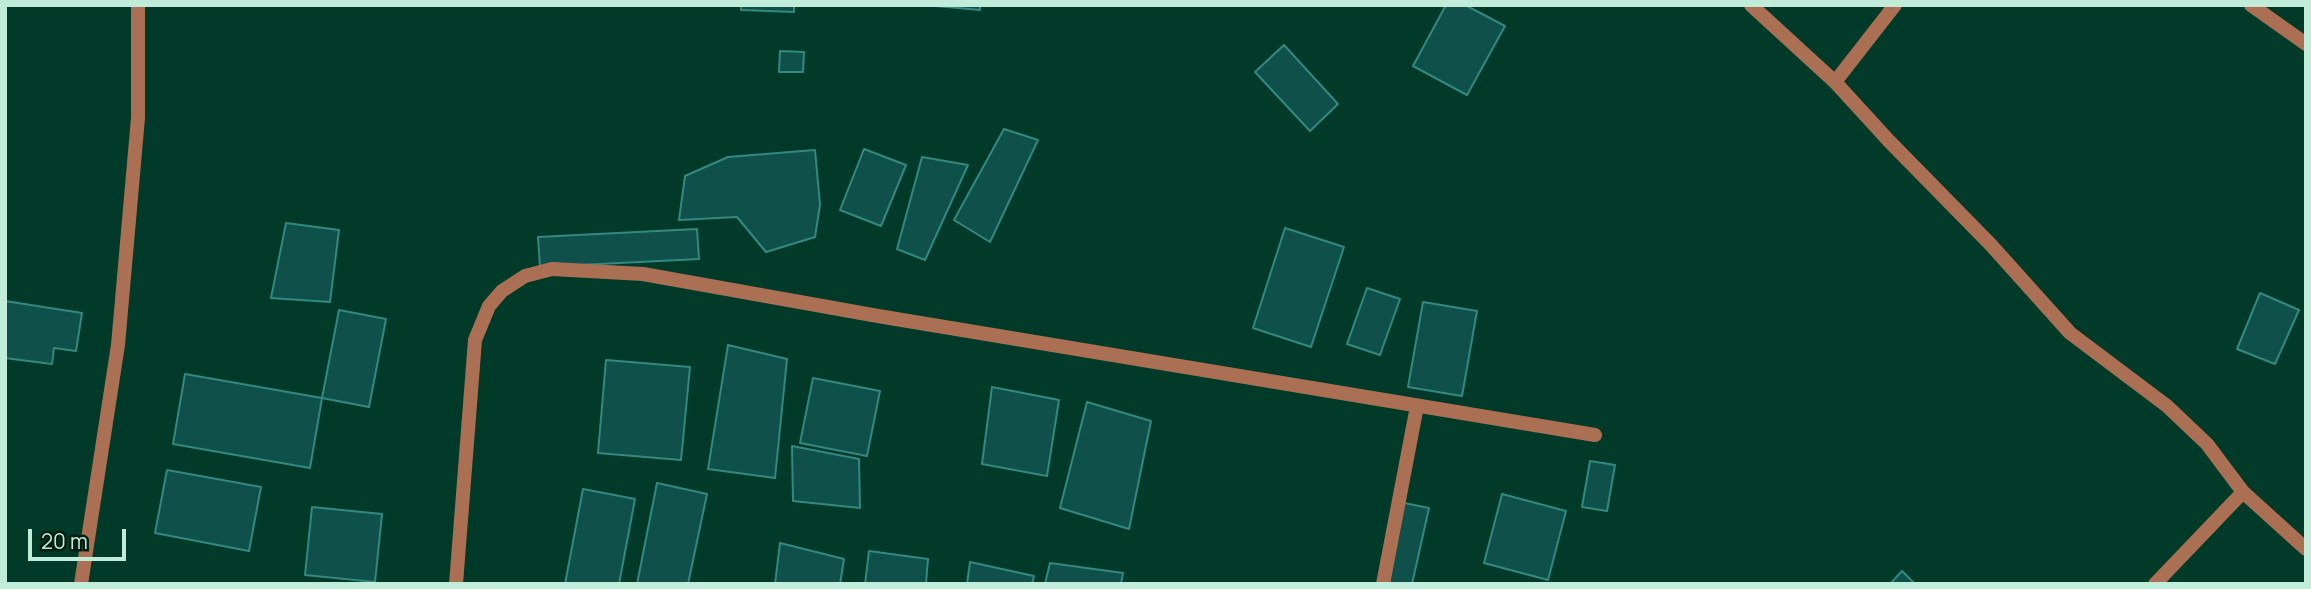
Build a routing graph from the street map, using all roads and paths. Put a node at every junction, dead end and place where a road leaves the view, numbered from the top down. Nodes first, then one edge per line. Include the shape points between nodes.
1 (138, 5) edge
2 (1752, 5) edge
3 (1895, 5) edge
4 (2251, 5) edge
5 (2306, 44) edge
6 (1835, 82) junction
7 (1418, 406) junction
8 (1595, 435) dead end
9 (2243, 492) junction
10 (2306, 549) edge
11 (81, 584) edge
12 (456, 584) edge
13 (1384, 584) edge
14 (2155, 584) edge

1 - 11 street via 138,118 118,345
2 - 6 street
3 - 6 street
4 - 5 street
6 - 9 street via 2070,333 2167,406 2207,444
7 - 8 street
7 - 12 street via 643,274 552,269 526,276 502,291 489,306 475,340
7 - 13 street
9 - 10 street
9 - 14 street

